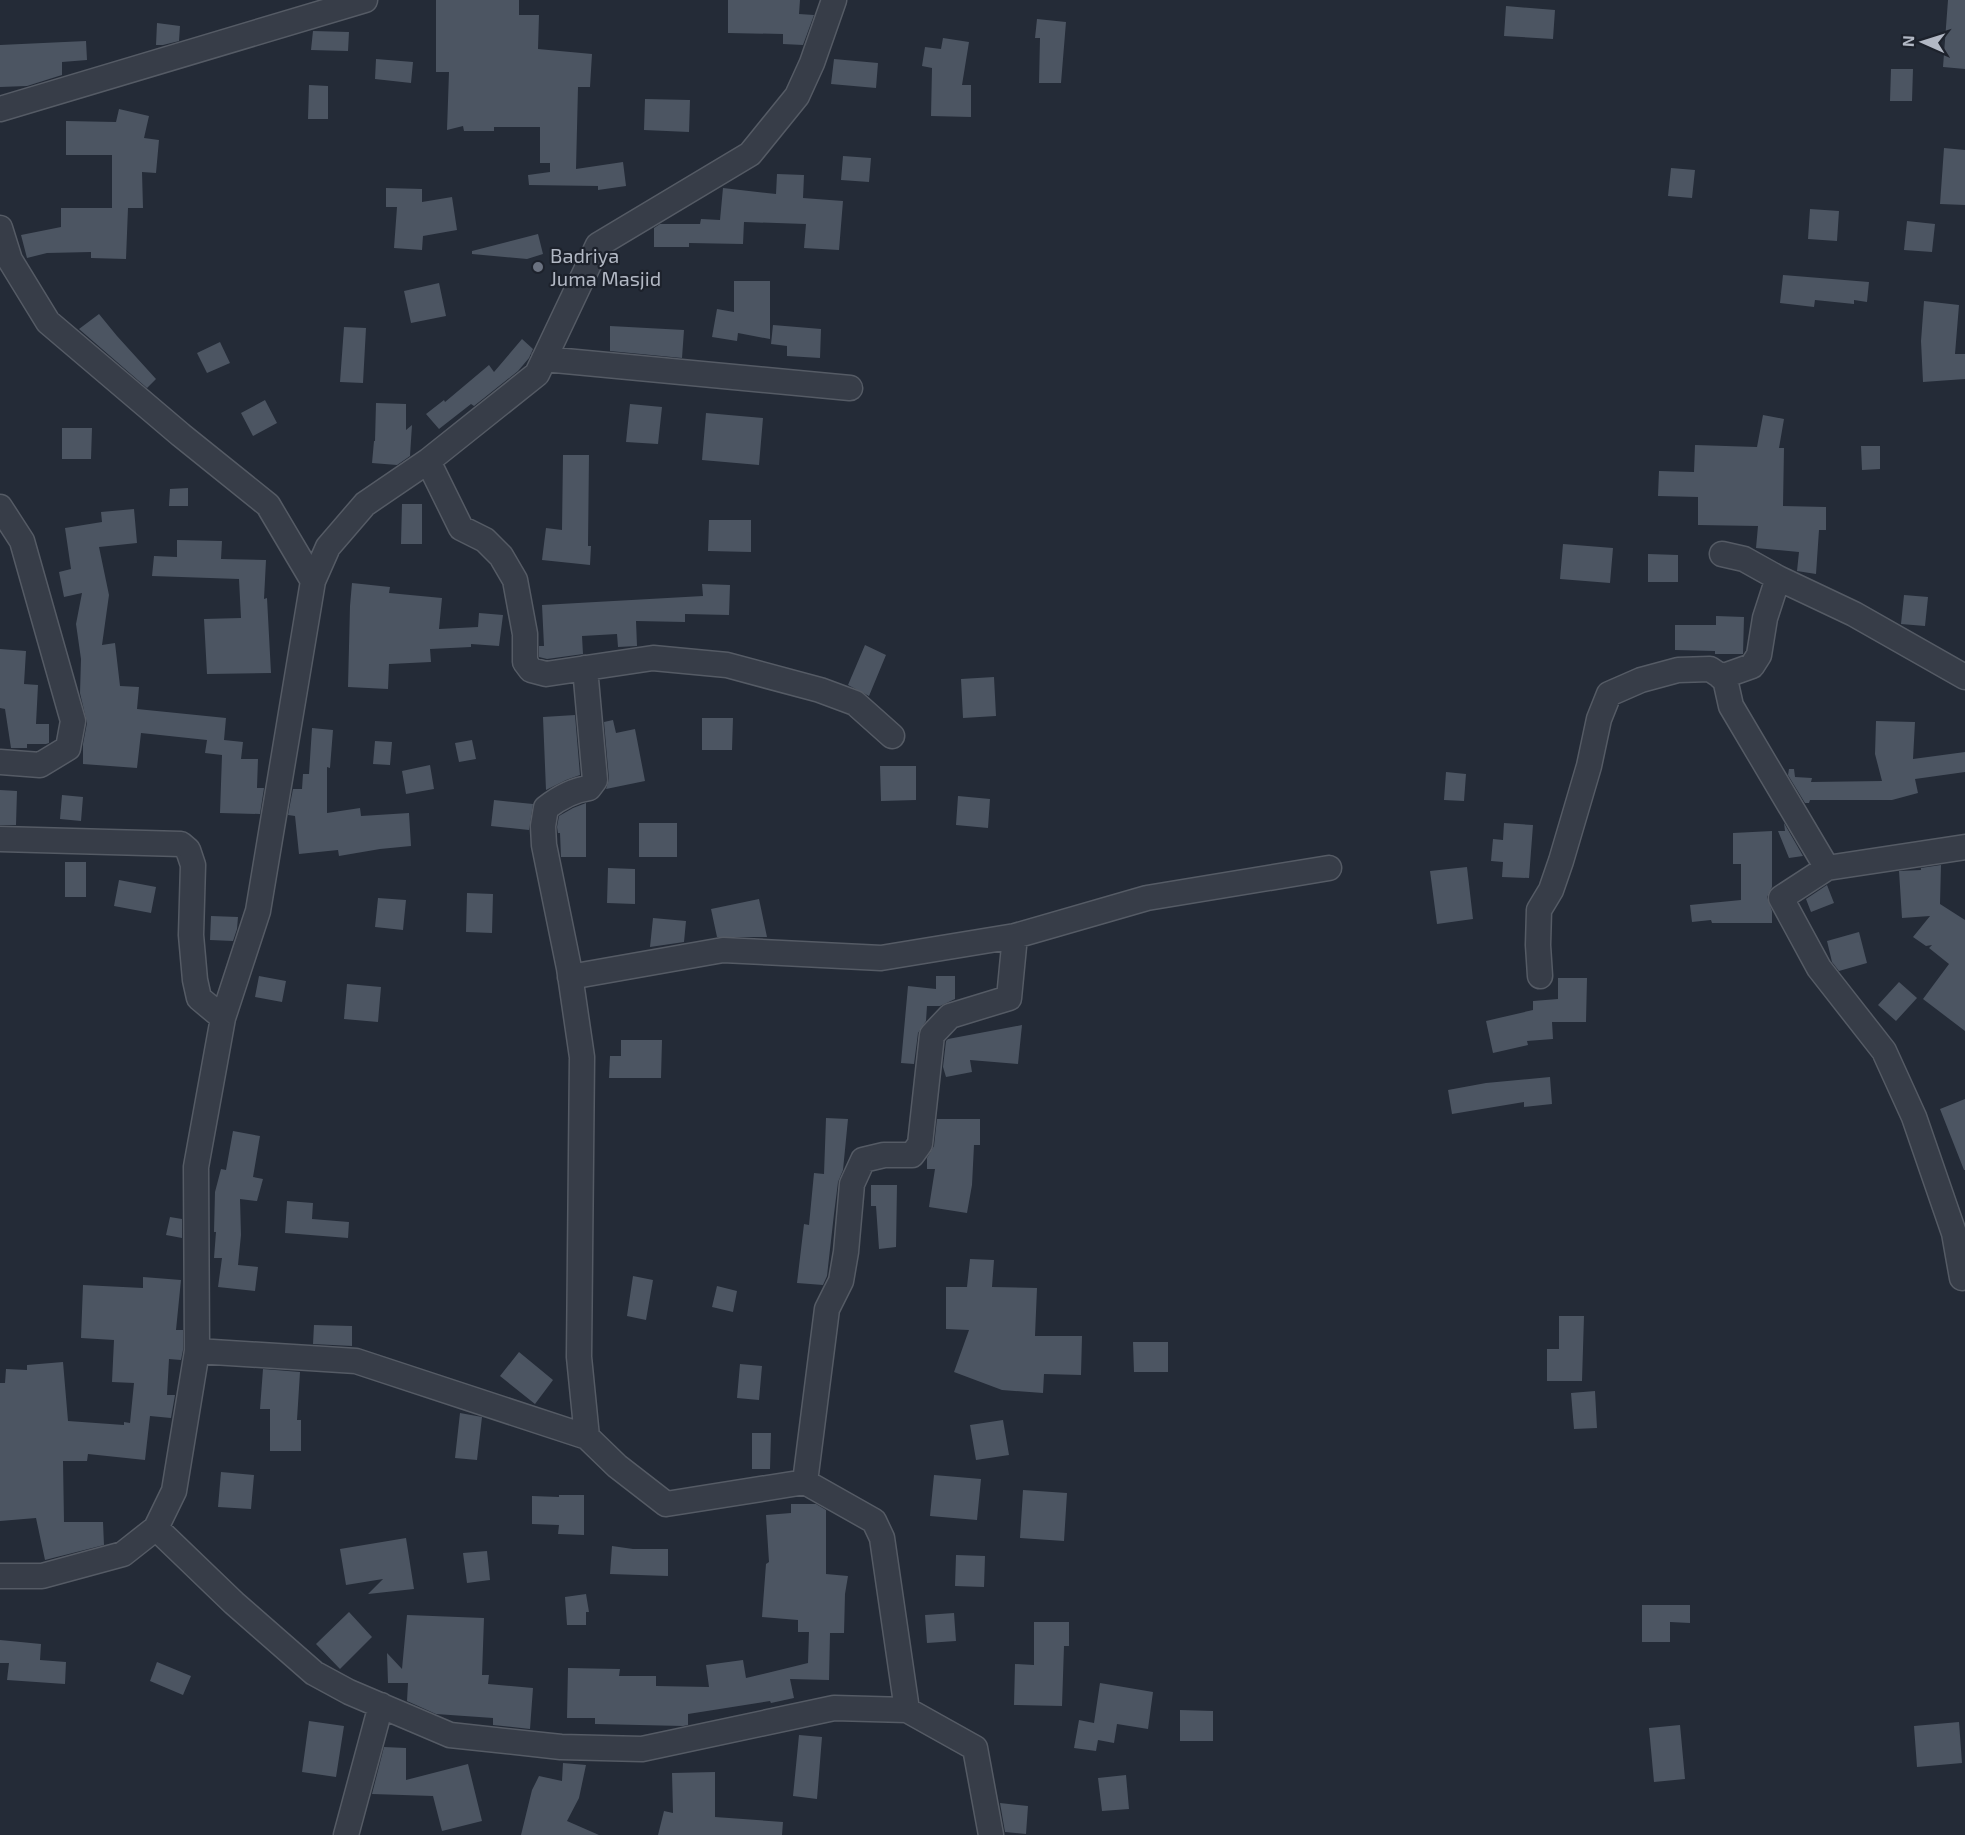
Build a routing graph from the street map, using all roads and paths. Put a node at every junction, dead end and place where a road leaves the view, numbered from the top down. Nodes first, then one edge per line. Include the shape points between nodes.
1 (365, 0) edge
2 (834, 0) edge
3 (0, 109) edge
4 (0, 228) edge
5 (5, 268) edge
6 (544, 359) junction
7 (850, 388) dead end
8 (428, 462) junction
9 (0, 507) edge
10 (1722, 554) dead end
11 (1778, 578) junction
12 (313, 581) junction
13 (585, 668) junction
14 (1721, 677) junction
15 (1965, 677) edge
16 (892, 736) dead end
17 (0, 762) edge
18 (0, 839) edge
19 (1965, 846) edge
20 (1329, 868) dead end
21 (1827, 868) junction
22 (1016, 936) junction
23 (1540, 976) dead end
24 (570, 977) junction
25 (223, 1018) junction
26 (1962, 1278) dead end
27 (197, 1352) junction
28 (587, 1437) junction
29 (805, 1482) junction
30 (156, 1528) junction
31 (0, 1576) edge
32 (381, 1705) junction
33 (907, 1710) junction
34 (346, 1835) edge
35 (991, 1835) edge

1 - 3 street
2 - 6 street via 797,96 750,154 598,245
4 - 5 street
5 - 12 street via 48,322 268,505
6 - 7 street
6 - 8 street via 537,374
8 - 12 street via 364,504 328,547
8 - 13 street via 461,528 485,540 501,556 515,580 525,633 525,662 531,670 546,674
9 - 17 street via 22,541 73,721 68,747 40,765
10 - 11 street via 1744,559
11 - 14 street via 1765,618 1759,656 1752,666
11 - 15 street via 1854,614
12 - 25 street via 258,911
13 - 16 street via 653,657 727,665 855,703
13 - 24 street via 595,780 589,788 579,789 546,808 543,826
14 - 21 street via 1731,706
14 - 23 street via 1710,669 1678,670 1609,694 1564,851 1551,890 1539,910
18 - 25 street via 181,844 188,850 193,865 191,935 195,980 200,998
19 - 21 street
20 - 22 street via 1147,898
21 - 26 street via 1781,898 1819,968 1884,1051 1914,1117 1954,1233
22 - 24 street via 880,958 723,950
22 - 29 street via 1009,998 951,1016 932,1035 920,1144 912,1155 863,1160 852,1184 841,1281 826,1309
24 - 28 street via 582,1057 579,1357
25 - 27 street via 196,1167
27 - 28 street via 356,1361
27 - 30 street via 174,1491
28 - 29 street via 666,1504
29 - 33 street via 874,1521 882,1538
30 - 31 street via 123,1554 42,1576
30 - 32 street via 314,1673
32 - 33 street via 450,1735 561,1747 642,1749 834,1708
32 - 34 street
33 - 35 street via 975,1748

